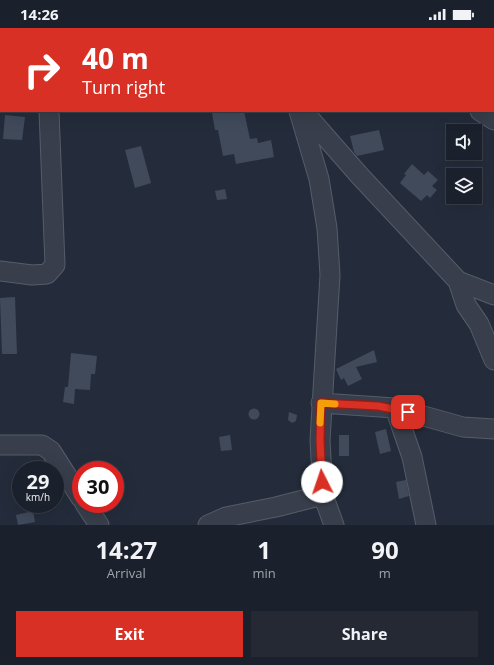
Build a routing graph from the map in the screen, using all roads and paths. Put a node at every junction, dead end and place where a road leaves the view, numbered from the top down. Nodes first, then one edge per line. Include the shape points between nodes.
1 (49, 112) edge
2 (299, 112) edge
3 (304, 112) edge
4 (482, 112) edge
5 (494, 120) edge
6 (0, 271) edge
7 (458, 281) junction
8 (494, 295) edge
9 (494, 300) edge
10 (479, 324) junction
11 (494, 360) edge
12 (321, 403) junction
13 (395, 408) junction
14 (494, 428) edge
15 (0, 445) edge
16 (72, 484) edge
17 (323, 495) junction
18 (91, 513) edge
19 (99, 525) edge
20 (208, 525) edge
21 (334, 525) edge
22 (426, 525) edge

1 - 6 street via 55,265 47,274
2 - 12 street via 319,179 328,228 330,275
3 - 7 street
4 - 5 street
7 - 8 street
7 - 10 street via 466,305
9 - 10 street
10 - 11 street
12 - 13 street
12 - 17 street
13 - 14 street via 463,427
13 - 22 street via 412,458
15 - 16 street via 42,445 50,451
17 - 20 street via 226,517
17 - 21 street
18 - 19 street

